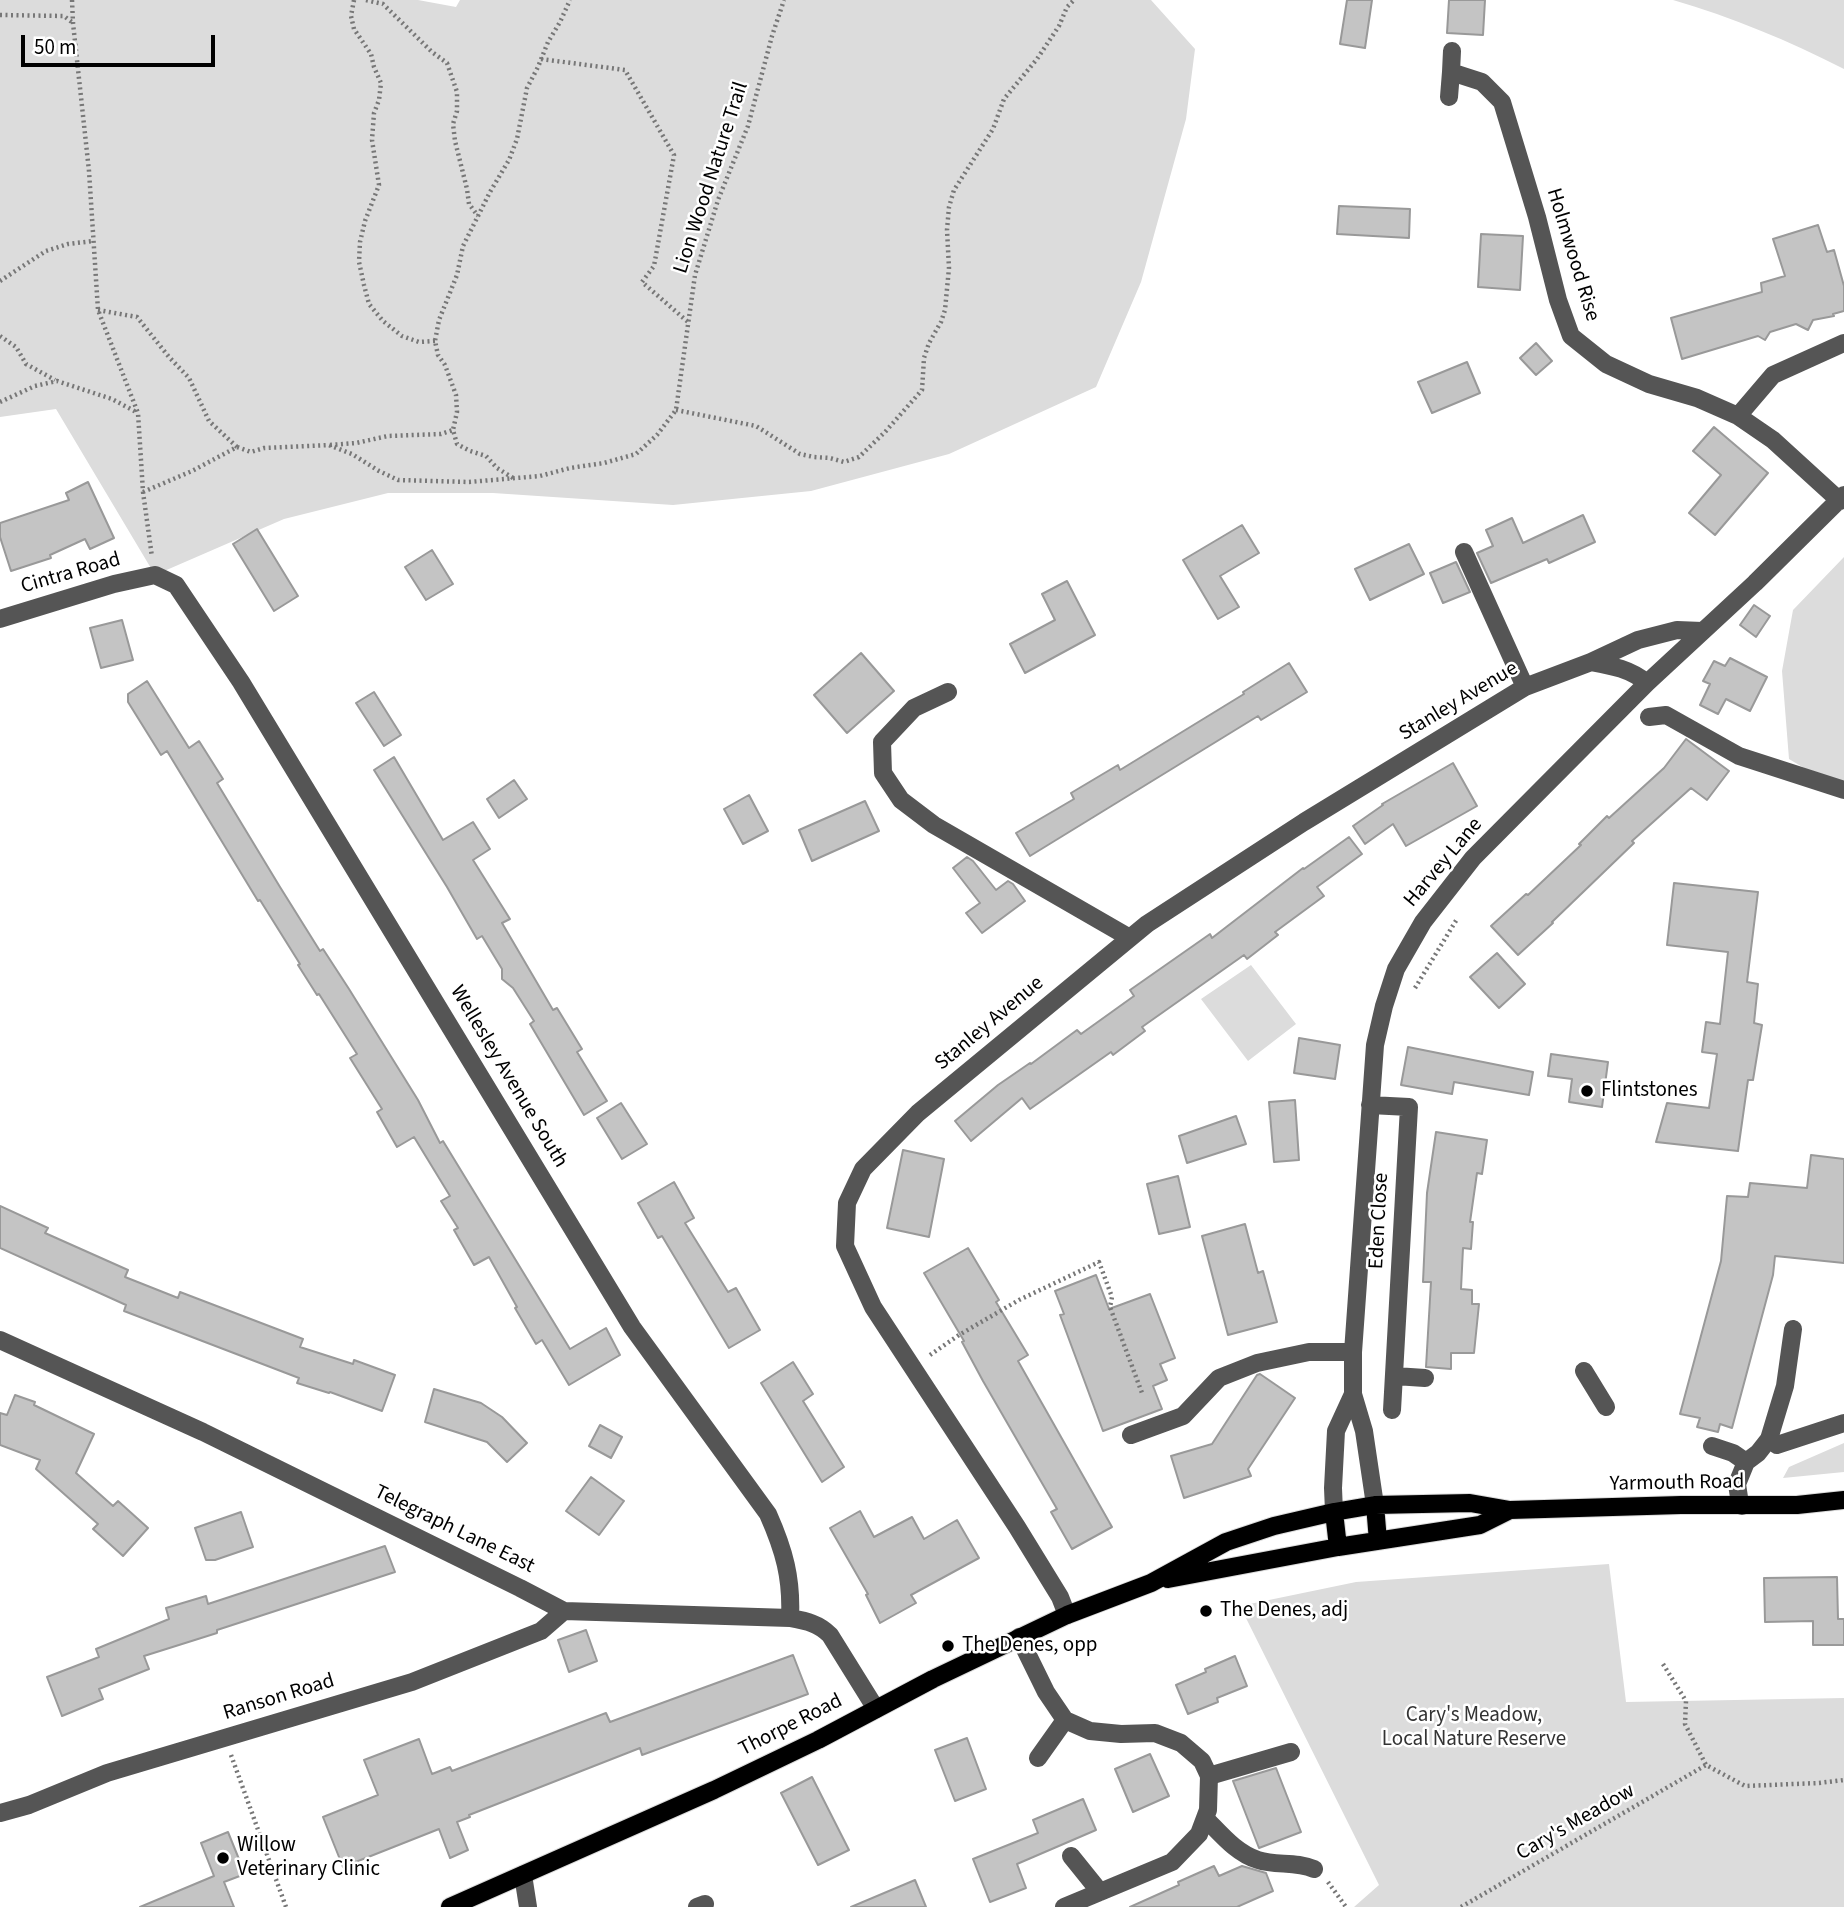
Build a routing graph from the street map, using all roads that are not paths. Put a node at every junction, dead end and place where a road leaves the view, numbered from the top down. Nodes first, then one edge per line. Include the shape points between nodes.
1 (1452, 51) dead end
2 (1451, 72) junction
3 (1448, 97) dead end
4 (1844, 343) edge
5 (1738, 415) junction
6 (1842, 498) edge
7 (1464, 552) dead end
8 (155, 575) joint
9 (0, 619) edge
10 (1702, 632) junction
11 (1591, 662) junction
12 (1647, 683) junction
13 (1525, 687) junction
14 (948, 692) dead end
15 (1648, 717) dead end
16 (1844, 790) edge
17 (1130, 938) junction
18 (1370, 1105) junction
19 (1793, 1329) dead end
20 (0, 1340) edge
21 (1353, 1352) junction
22 (1584, 1371) dead end
23 (1395, 1376) junction
24 (1425, 1378) dead end
25 (1353, 1394) junction
26 (1606, 1407) dead end
27 (1392, 1410) dead end
28 (1844, 1423) edge
29 (1131, 1435) dead end
30 (1769, 1439) junction
31 (1712, 1446) dead end
32 (1746, 1462) junction
33 (1844, 1500) edge
34 (1375, 1505) junction
35 (1742, 1506) junction
36 (1510, 1510) junction
37 (1334, 1512) junction
38 (1378, 1541) junction
39 (1338, 1547) junction
40 (1151, 1583) junction
41 (564, 1611) junction
42 (1067, 1615) junction
43 (790, 1618) junction
44 (1019, 1637) junction
45 (876, 1709) junction
46 (1065, 1720) junction
47 (1291, 1752) dead end
48 (1038, 1758) dead end
49 (1209, 1776) junction
50 (0, 1813) edge
51 (1205, 1818) junction
52 (1071, 1856) dead end
53 (1314, 1869) road end
54 (523, 1875) junction
55 (1100, 1892) junction
56 (450, 1907) edge
57 (528, 1907) edge
58 (1064, 1907) edge

1 - 2 street
2 - 3 street
2 - 5 street, Holmwood Rise via 1482,82 1502,102 1571,337 1606,364 1648,384
4 - 5 street via 1773,375
5 - 6 street, Holmwood Rise
6 - 10 street, Harvey Lane
7 - 13 street
8 - 9 street, Cintra Road
8 - 43 street, Wellesley Avenue South via 176,585 241,682 632,1327 768,1514 789,1574
10 - 11 street, Stanley Avenue via 1677,630 1637,640
10 - 12 street, Harvey Lane
11 - 12 street via 1623,668
11 - 13 street, Stanley Avenue
12 - 18 street, Harvey Lane via 1473,858 1423,922 1396,969 1384,1006
13 - 17 street, Stanley Avenue via 1304,822
14 - 17 street via 915,708 882,742 883,773 901,800 934,825
15 - 16 street via 1666,715 1739,756
17 - 42 street, Stanley Avenue via 918,1113 863,1169 848,1203 845,1246 873,1307 1017,1527
18 - 21 street, Harvey Lane
18 - 23 street, Eden Close via 1409,1107
19 - 30 street via 1786,1386
20 - 41 street, Telegraph Lane East via 203,1432
21 - 25 street, Harvey Lane
21 - 29 street via 1309,1352 1257,1363 1219,1378 1183,1416
22 - 26 street
23 - 24 street
23 - 27 street, Eden Close
25 - 34 street, Harvey Lane
25 - 37 street, Harvey Lane via 1336,1431
28 - 30 street via 1777,1445
30 - 32 street
31 - 32 street
32 - 35 street via 1737,1484
33 - 35 main road, Yarmouth Road
34 - 36 main road, Yarmouth Road via 1470,1503
34 - 37 main road, Yarmouth Road
34 - 38 main road
35 - 36 main road, Yarmouth Road
36 - 38 main road, Yarmouth Road via 1480,1525
37 - 39 main road
37 - 40 main road, Thorpe Road via 1226,1542
38 - 39 main road, Yarmouth Road
39 - 40 main road, Thorpe Road
40 - 42 main road, Thorpe Road
41 - 43 street, Telegraph Lane East
41 - 50 street, Ranson Road via 541,1630 412,1682 107,1773
42 - 44 main road, Thorpe Road
43 - 45 street, Telegraph Lane East via 810,1622 830,1635
44 - 45 main road, Thorpe Road
44 - 46 street
45 - 54 main road, Thorpe Road via 714,1790
46 - 48 street
46 - 49 street via 1090,1731 1156,1733 1181,1743 1202,1761
47 - 49 street
49 - 51 street
51 - 53 street via 1239,1850 1259,1861
51 - 55 street via 1199,1834 1172,1862
52 - 55 street
54 - 56 main road, Thorpe Road
54 - 57 street
55 - 58 street

